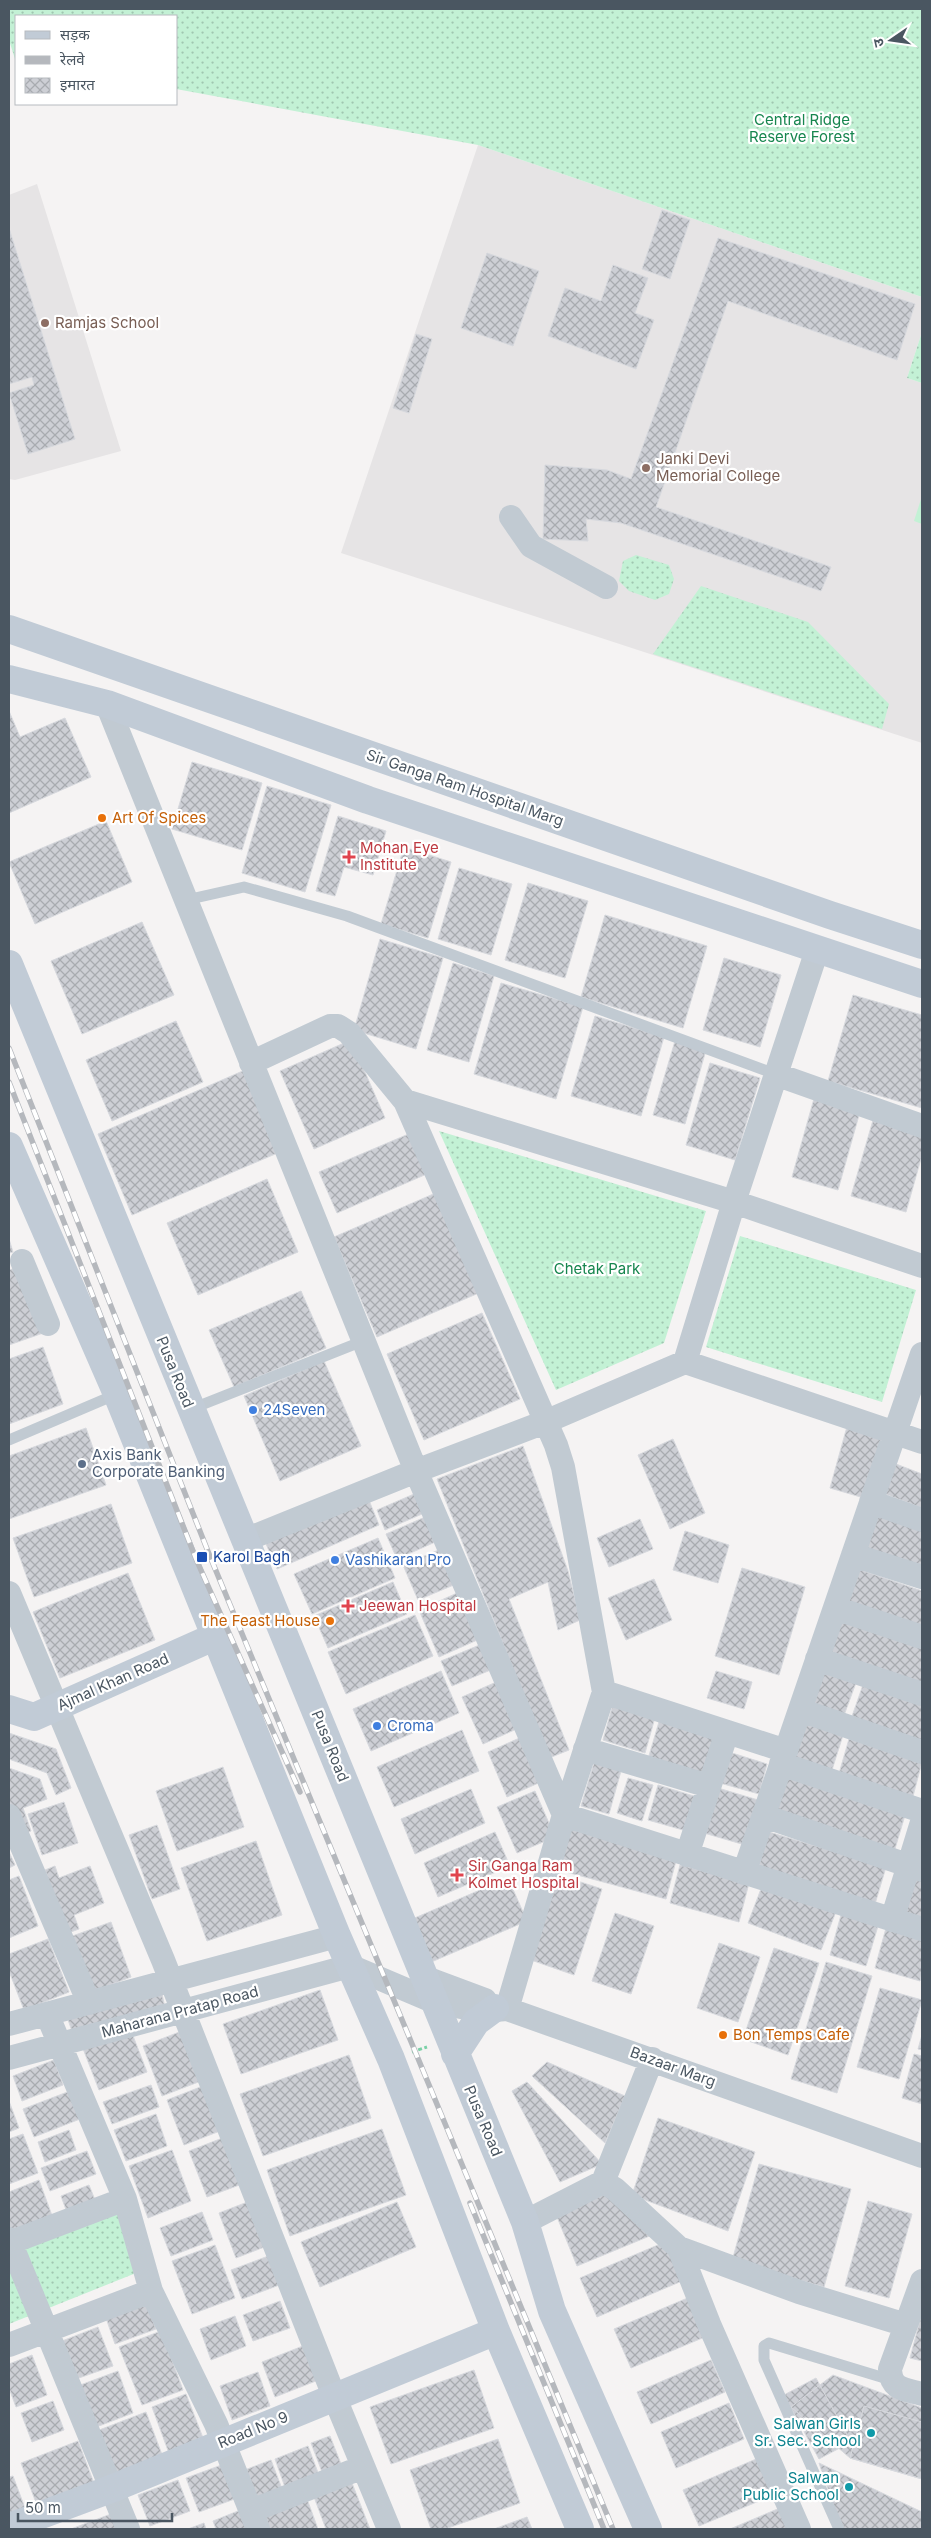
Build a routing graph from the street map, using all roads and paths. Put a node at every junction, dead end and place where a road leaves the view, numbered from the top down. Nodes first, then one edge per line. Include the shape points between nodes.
1 (511, 517) dead end
2 (606, 587) dead end
3 (9, 629) edge
4 (9, 679) edge
5 (107, 704) junction
6 (186, 900) junction
7 (830, 915) junction
8 (922, 945) edge
9 (817, 950) junction
10 (9, 964) edge
11 (922, 984) edge
12 (251, 1063) junction
13 (775, 1074) junction
14 (405, 1101) junction
15 (922, 1126) edge
16 (9, 1146) edge
17 (734, 1202) junction
18 (54, 1250) junction
19 (15, 1264) edge
20 (922, 1266) edge
21 (48, 1324) dead end
22 (363, 1341) junction
23 (922, 1354) edge
24 (685, 1362) junction
25 (117, 1394) junction
26 (191, 1408) junction
27 (545, 1422) junction
28 (895, 1433) junction
29 (9, 1440) edge
30 (922, 1442) edge
31 (416, 1471) junction
32 (871, 1502) junction
33 (922, 1520) edge
34 (245, 1540) junction
35 (853, 1555) junction
36 (922, 1578) edge
37 (9, 1593) edge
38 (835, 1608) junction
39 (216, 1636) junction
40 (922, 1637) edge
41 (818, 1659) junction
42 (604, 1692) junction
43 (922, 1694) edge
44 (56, 1707) junction
45 (9, 1709) edge
46 (800, 1710) junction
47 (727, 1732) junction
48 (585, 1749) junction
49 (922, 1752) edge
50 (784, 1758) junction
51 (710, 1786) junction
52 (922, 1811) edge
53 (564, 1815) junction
54 (9, 1816) edge
55 (764, 1816) junction
56 (922, 1822) edge
57 (687, 1855) junction
58 (915, 1868) edge
59 (744, 1873) junction
60 (892, 1920) junction
61 (922, 1929) edge
62 (338, 1936) junction
63 (350, 1966) junction
64 (171, 1980) junction
65 (430, 1990) junction
66 (89, 2002) junction
67 (501, 2009) junction
68 (182, 2012) junction
69 (47, 2014) junction
70 (9, 2024) edge
71 (59, 2044) junction
72 (456, 2054) junction
73 (9, 2058) edge
74 (652, 2059) junction
75 (922, 2156) edge
76 (603, 2182) junction
77 (125, 2199) junction
78 (525, 2222) junction
79 (9, 2241) edge
80 (679, 2248) junction
81 (922, 2281) edge
82 (151, 2291) junction
83 (906, 2325) junction
84 (46, 2330) junction
85 (496, 2331) junction
86 (9, 2345) edge
87 (890, 2380) junction
88 (922, 2394) edge
89 (334, 2396) junction
90 (223, 2442) junction
91 (363, 2467) junction
92 (111, 2488) junction
93 (254, 2520) edge
94 (9, 2528) edge
95 (128, 2529) edge
96 (389, 2529) edge
97 (580, 2529) edge
98 (648, 2529) edge
99 (799, 2529) edge
100 (839, 2529) edge

1 - 2 street via 530,546
3 - 7 main road, Sir Ganga Ram Hospital Marg
4 - 5 main road
5 - 6 street
5 - 9 main road via 368,800
6 - 12 street
6 - 13 lane via 244,887 347,916
7 - 8 main road, Sir Ganga Ram Hospital Marg
7 - 9 main road
9 - 11 main road
9 - 13 street
10 - 26 main road, Pusa Road
12 - 14 street via 330,1026 338,1026 349,1033
12 - 22 street
13 - 15 street
13 - 17 street
14 - 17 street
14 - 27 street
16 - 18 main road
17 - 20 street
17 - 24 street
18 - 19 street
18 - 25 main road
19 - 21 street
22 - 26 lane
22 - 31 street
23 - 28 street
24 - 27 street
24 - 28 street
25 - 29 lane
25 - 39 main road
26 - 34 main road, Pusa Road
27 - 31 street
27 - 42 street via 563,1467
28 - 30 street
28 - 32 street
31 - 34 street
31 - 53 street
32 - 33 street
32 - 35 street
34 - 65 main road, Pusa Road
35 - 36 street
35 - 38 street
37 - 44 street
38 - 40 street
38 - 41 street
39 - 44 main road, Ajmal Khan Road
39 - 62 main road
41 - 43 street
41 - 46 street
42 - 47 street
42 - 48 street
44 - 45 main road, Ajmal Khan Road via 34,1717
44 - 64 street
46 - 49 street
46 - 50 street
47 - 50 street
47 - 51 street
48 - 51 street
48 - 53 street
50 - 52 street
50 - 55 street
51 - 57 street
53 - 57 street
53 - 67 street
54 - 66 street
55 - 58 street
55 - 59 street
56 - 58 street
57 - 59 street
58 - 60 street
59 - 60 street
60 - 61 street
62 - 63 main road
62 - 64 street
63 - 65 street, Bazaar Marg
63 - 68 street, Maharana Pratap Road
63 - 85 main road via 391,2059
64 - 66 street
64 - 68 street
65 - 67 street, Bazaar Marg via 486,2000
65 - 72 main road, Pusa Road
66 - 69 street
67 - 72 main road via 476,2022
67 - 74 street, Bazaar Marg
68 - 71 street, Maharana Pratap Road
68 - 89 street
69 - 70 street
69 - 71 street
71 - 73 street, Maharana Pratap Road
71 - 77 street
72 - 78 main road, Pusa Road
74 - 75 street, Bazaar Marg
74 - 76 street
76 - 78 street
76 - 80 street via 615,2189
77 - 79 street
77 - 82 street
78 - 98 main road, Pusa Road via 552,2311
79 - 84 street
80 - 83 street via 799,2292
80 - 99 street
81 - 83 street
82 - 84 street
82 - 90 street
83 - 87 street via 890,2369
84 - 86 street
84 - 92 street
85 - 89 main road, Road No 9
85 - 97 main road
87 - 88 street via 896,2386
87 - 100 lane via 769,2343 764,2346 764,2360
89 - 90 main road, Road No 9
89 - 91 street
90 - 92 main road, Road No 9
90 - 93 street
91 - 93 street
91 - 96 street
92 - 94 main road, Road No 9
92 - 95 street

